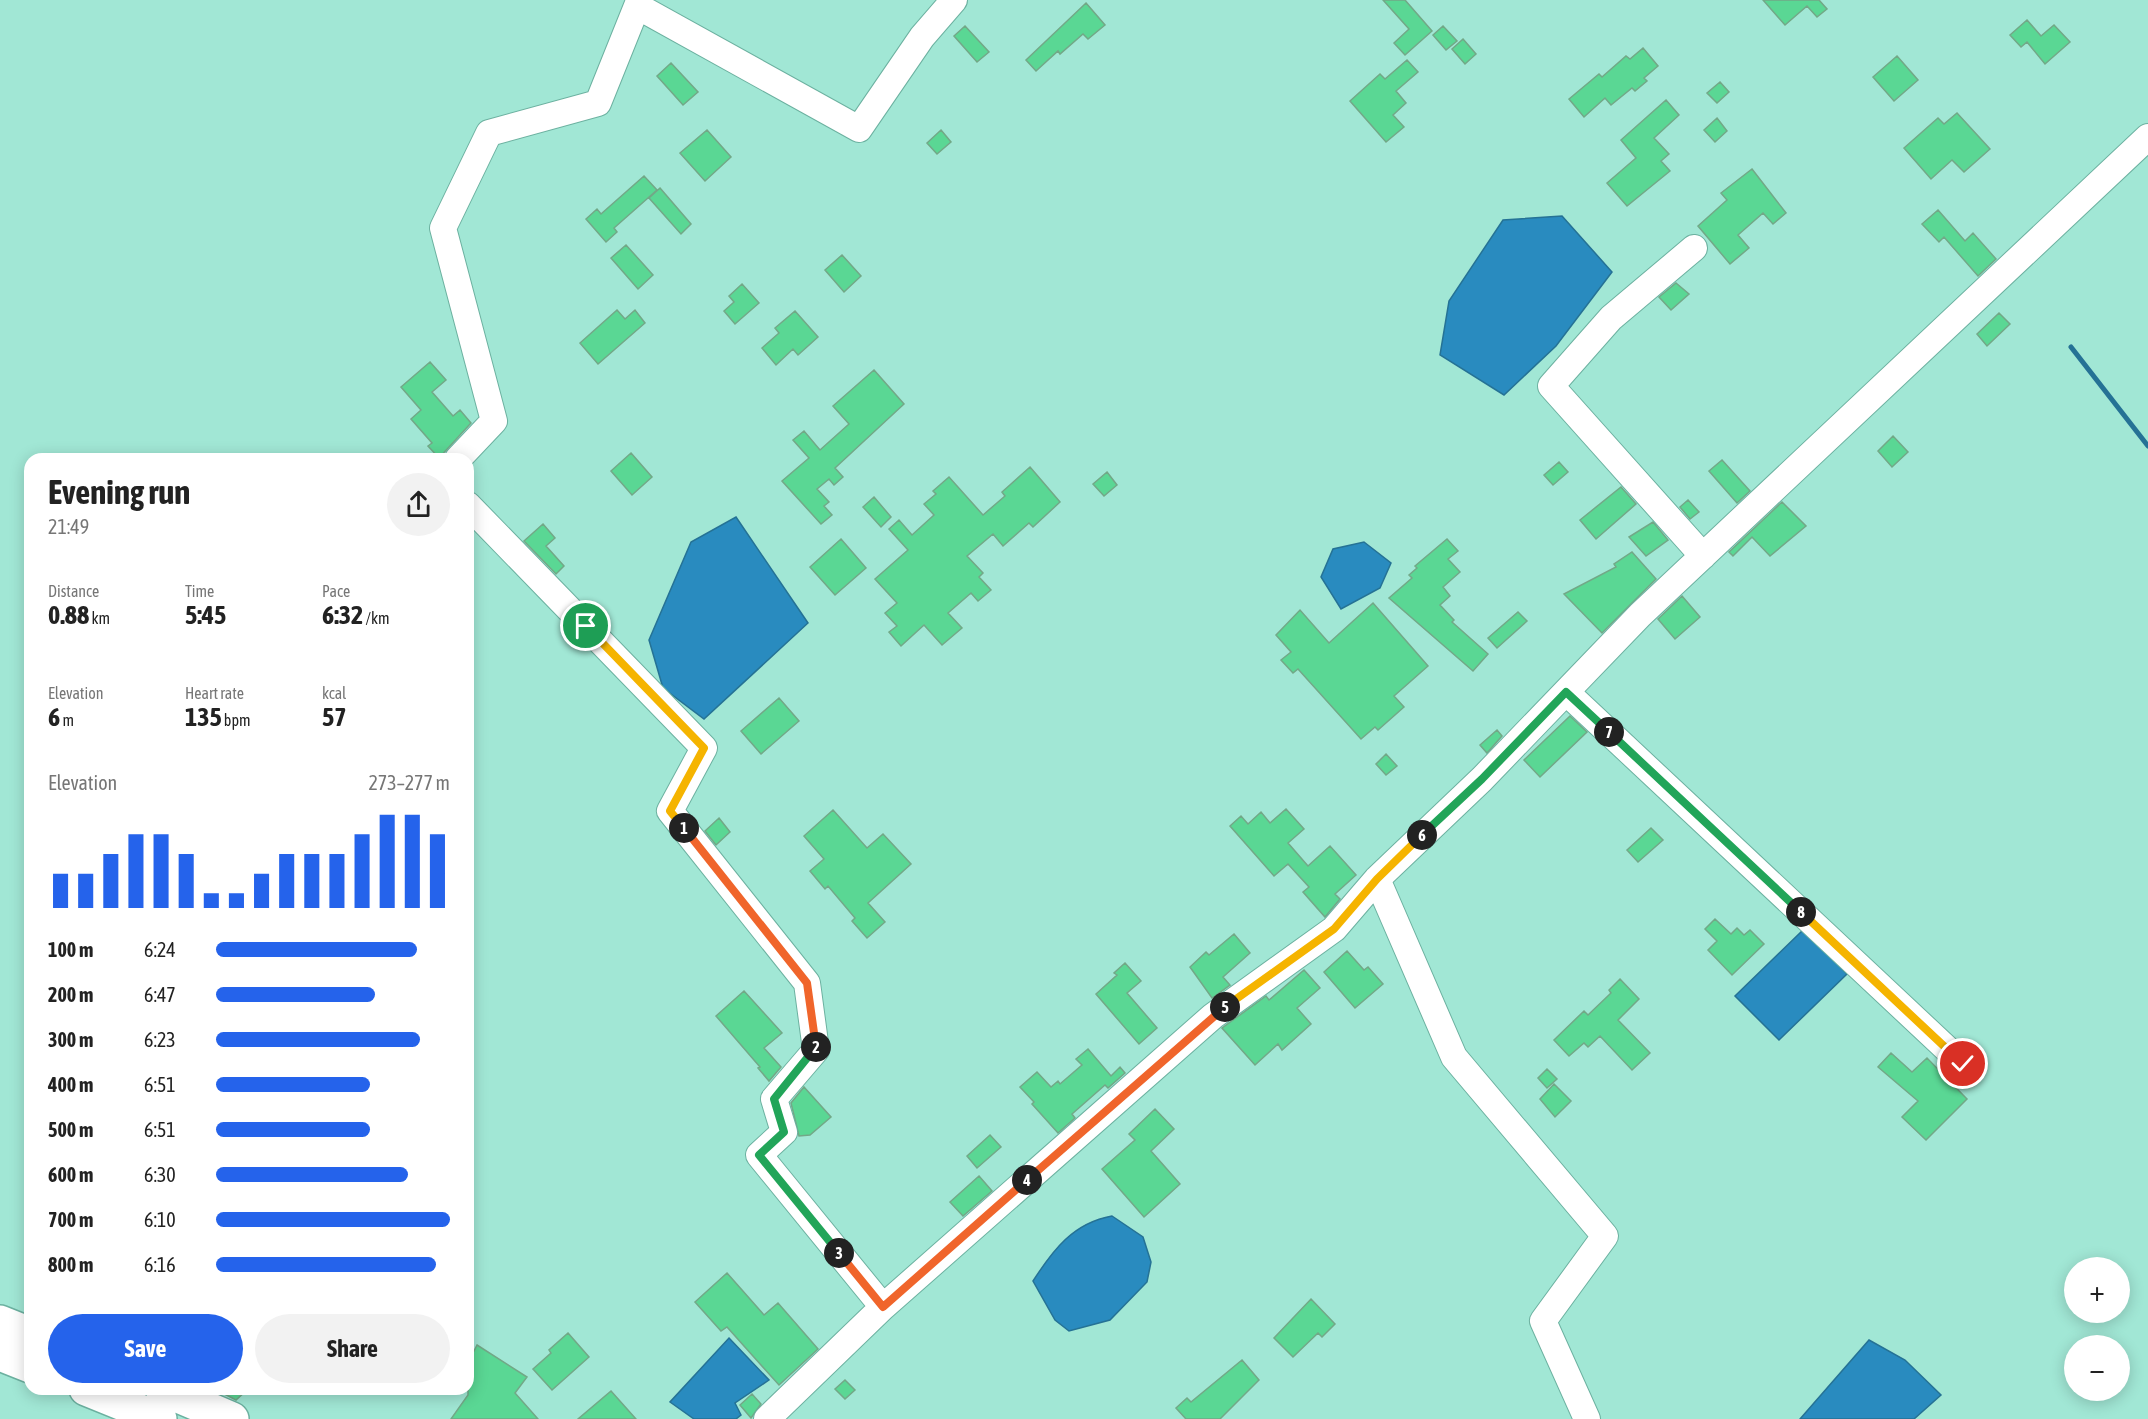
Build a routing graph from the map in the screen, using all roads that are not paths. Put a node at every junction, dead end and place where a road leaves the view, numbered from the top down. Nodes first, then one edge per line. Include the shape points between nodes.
1 (954, 0) edge
2 (2148, 137) edge
3 (1694, 248) dead end
4 (464, 453) edge
5 (474, 511) edge
6 (1702, 556) junction
7 (1566, 692) junction
8 (1377, 879) junction
9 (1963, 1064) dead end
10 (883, 1307) junction
11 (0, 1322) edge
12 (24, 1332) edge
13 (0, 1354) edge
14 (24, 1364) edge
15 (101, 1395) edge
16 (198, 1396) edge
17 (160, 1419) edge
18 (232, 1419) edge
19 (767, 1419) edge
20 (1587, 1419) edge

1 - 4 street via 922,37 859,129 637,6 598,103 489,133 443,228 494,421
2 - 6 street
3 - 6 street via 1611,318 1551,386
5 - 10 street via 704,748 670,811 807,983 816,1050 774,1099 784,1132 759,1155
6 - 7 street
7 - 8 street
7 - 9 street
8 - 10 street via 1334,929 1213,1016
8 - 20 street via 1454,1057 1605,1236 1543,1321
10 - 19 street
11 - 12 highway
13 - 14 highway
15 - 17 highway
16 - 18 highway

